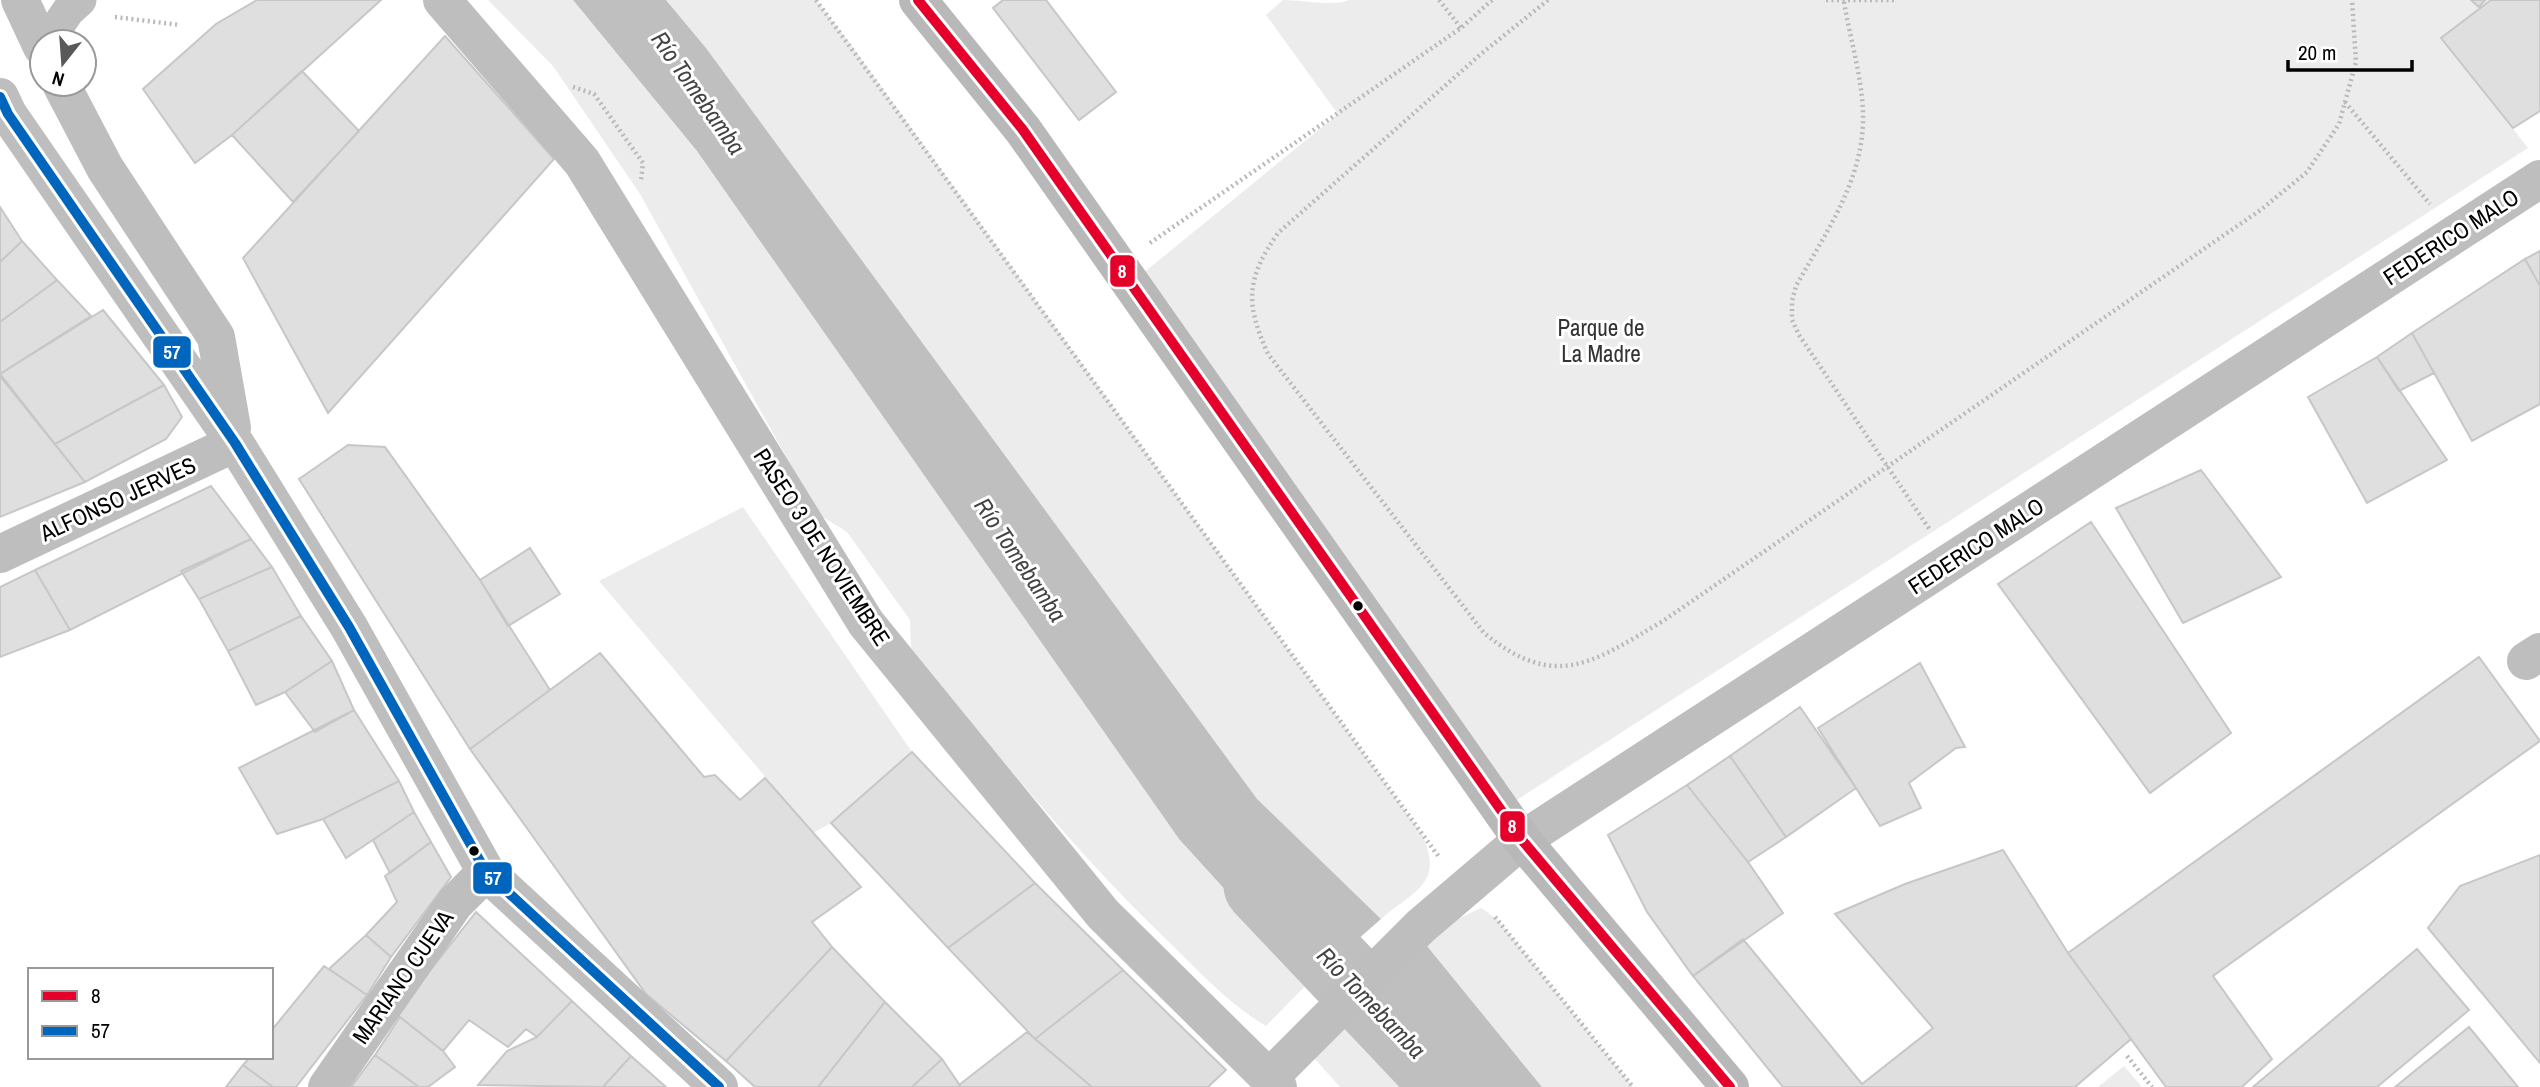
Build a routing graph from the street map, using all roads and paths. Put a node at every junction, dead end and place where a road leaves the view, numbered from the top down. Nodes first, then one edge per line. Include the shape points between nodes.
1 (20, 0) edge
2 (442, 0) edge
3 (816, 0) edge
4 (918, 0) edge
5 (1439, 0) edge
6 (1492, 0) edge
7 (1548, 0) edge
8 (1826, 0) edge
9 (1896, 0) edge
10 (2352, 0) edge
11 (1844, 2) edge
12 (74, 5) edge
13 (180, 25) dead end
14 (33, 28) edge
15 (57, 28) edge
16 (1461, 28) junction
17 (570, 86) dead end
18 (0, 97) edge
19 (68, 98) edge
20 (2345, 102) junction
21 (2540, 179) edge
22 (640, 186) dead end
23 (2454, 236) junction
24 (1117, 265) junction
25 (235, 443) junction
26 (1887, 467) junction
27 (0, 554) edge
28 (1952, 561) junction
29 (1522, 840) junction
30 (486, 872) junction
31 (1466, 887) junction
32 (2127, 1056) dead end
33 (1274, 1082) edge
34 (327, 1087) edge
35 (719, 1087) edge
36 (1633, 1087) edge
37 (1730, 1087) edge
38 (2152, 1087) edge

1 - 14 street
2 - 33 street, PASEO 3 DE NOVIEMBRE via 582,162 866,623 1103,914
3 - 31 path via 1422,834
4 - 24 main road via 1023,130
5 - 16 path
6 - 16 path
7 - 26 path via 1278,233 1260,260 1251,292 1254,324 1268,354 1484,633 1510,654 1541,665 1574,666 1605,655 1663,621
8 - 11 path
9 - 11 path
10 - 20 path via 2356,62
11 - 26 path via 1863,112 1860,154 1847,195 1791,302 1793,320 1814,361
12 - 13 path
12 - 15 street
16 - 24 path
17 - 22 path via 594,94 643,163
18 - 25 street
19 - 25 street via 105,168 216,337
20 - 23 path
20 - 26 path via 2339,124 2307,172 2262,209
21 - 23 street, FEDERICO MALO
23 - 28 street, FEDERICO MALO
24 - 29 main road
25 - 27 street, ALFONSO JERVES
25 - 30 street via 349,627
26 - 28 path
28 - 29 street, FEDERICO MALO
29 - 31 street, FEDERICO MALO
29 - 37 main road
30 - 34 street, MARIANO CUEVA via 455,903
30 - 35 street
31 - 33 street, FEDERICO MALO via 1304,1044
31 - 36 path via 1499,920
32 - 38 path

